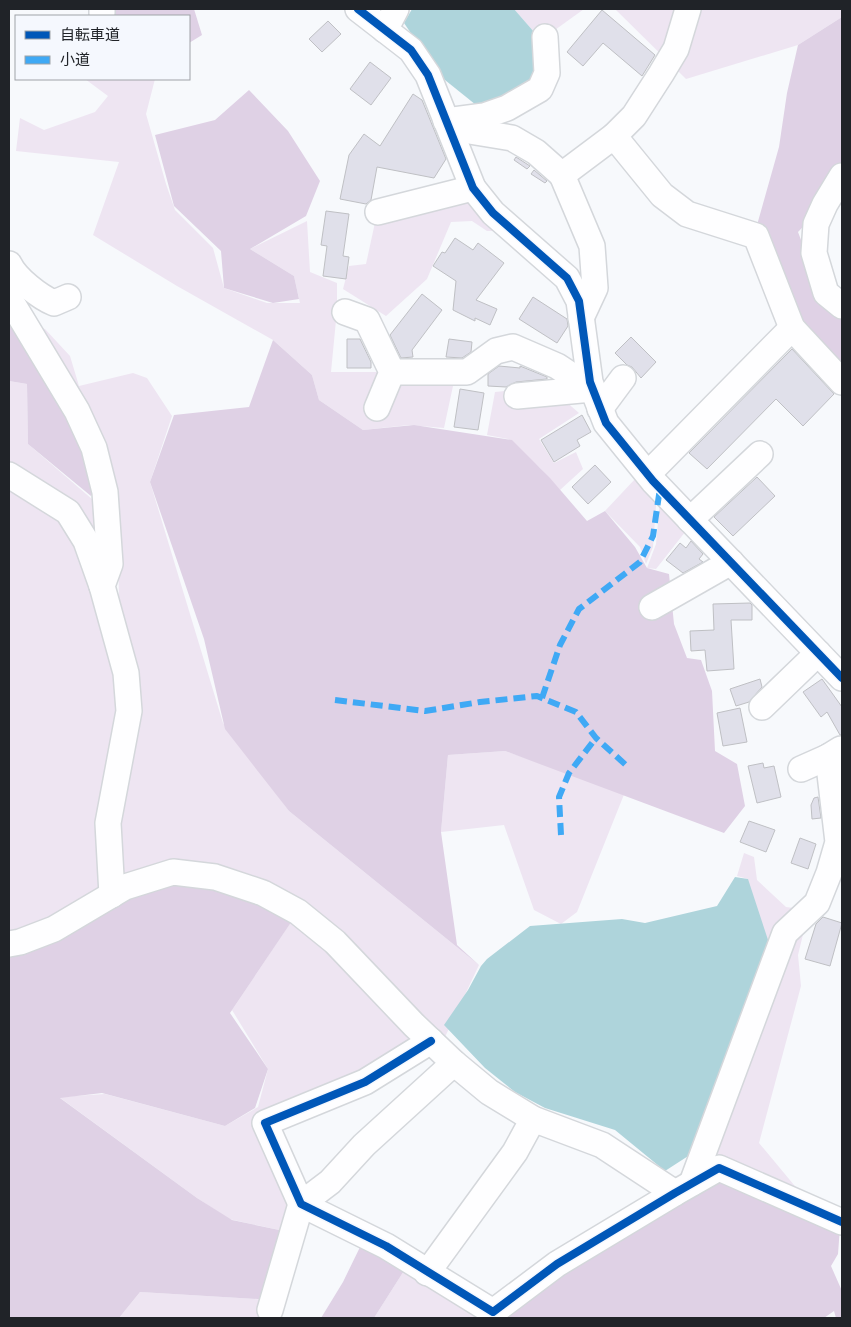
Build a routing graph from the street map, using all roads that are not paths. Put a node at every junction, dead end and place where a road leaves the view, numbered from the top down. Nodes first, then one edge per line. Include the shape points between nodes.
1 (358, 9) edge
2 (688, 9) edge
3 (390, 19) edge
4 (545, 38) dead end
5 (447, 124) junction
6 (614, 136) junction
7 (562, 175) junction
8 (842, 176) edge
9 (473, 188) junction
10 (378, 212) dead end
11 (10, 269) edge
12 (68, 296) dead end
13 (9, 298) edge
14 (842, 306) edge
15 (345, 312) dead end
16 (581, 318) junction
17 (792, 328) junction
18 (392, 372) junction
19 (623, 378) dead end
20 (842, 382) edge
21 (517, 396) dead end
22 (596, 399) junction
23 (377, 408) dead end
24 (760, 454) dead end
25 (648, 474) junction
26 (9, 475) edge
27 (690, 520) junction
28 (731, 562) junction
29 (102, 586) junction
30 (652, 607) dead end
31 (818, 653) junction
32 (842, 678) edge
33 (762, 707) dead end
34 (835, 753) edge
35 (801, 769) dead end
36 (112, 895) junction
37 (9, 944) edge
38 (431, 1041) junction
39 (454, 1064) junction
40 (533, 1119) junction
41 (684, 1188) junction
42 (301, 1204) junction
43 (842, 1222) edge
44 (427, 1273) junction
45 (270, 1310) dead end
46 (497, 1315) edge

1 - 3 street
2 - 6 street via 676,48 661,74 634,116
3 - 5 street via 428,75
4 - 5 street via 547,73 540,88 507,108
5 - 7 street via 512,138 536,152
5 - 9 street
6 - 7 street
6 - 17 street via 662,195 687,214 756,236
7 - 16 street via 592,246 595,288
8 - 14 street via 816,224 814,253 826,293
9 - 10 street
9 - 16 street via 493,213 567,278 579,301
11 - 12 street via 43,298 54,303
13 - 29 street via 77,411 94,448 106,492 110,564
15 - 18 street via 367,320
16 - 22 street via 590,382
17 - 20 street
17 - 25 street
18 - 22 street via 467,372 496,351 513,346 557,366
18 - 23 street
19 - 22 street
21 - 22 street
22 - 25 street via 606,423
24 - 27 street
25 - 27 street
26 - 29 street via 68,512 86,541
27 - 28 street
28 - 30 street
28 - 31 street
29 - 36 street via 126,673 129,711 108,822
31 - 32 street
31 - 33 street
34 - 35 street
34 - 41 street via 838,842 829,873 817,903 785,933
36 - 37 street via 54,929
36 - 38 street via 124,887 173,872 215,877 263,892 298,912 334,942
38 - 39 street
38 - 42 street via 365,1082 265,1123
39 - 40 street via 489,1092
39 - 42 street via 364,1145 330,1182
40 - 41 street via 602,1145
40 - 44 street via 515,1152
41 - 43 street via 719,1168
41 - 46 street via 557,1264
42 - 44 street via 386,1246
42 - 45 street
44 - 46 street

